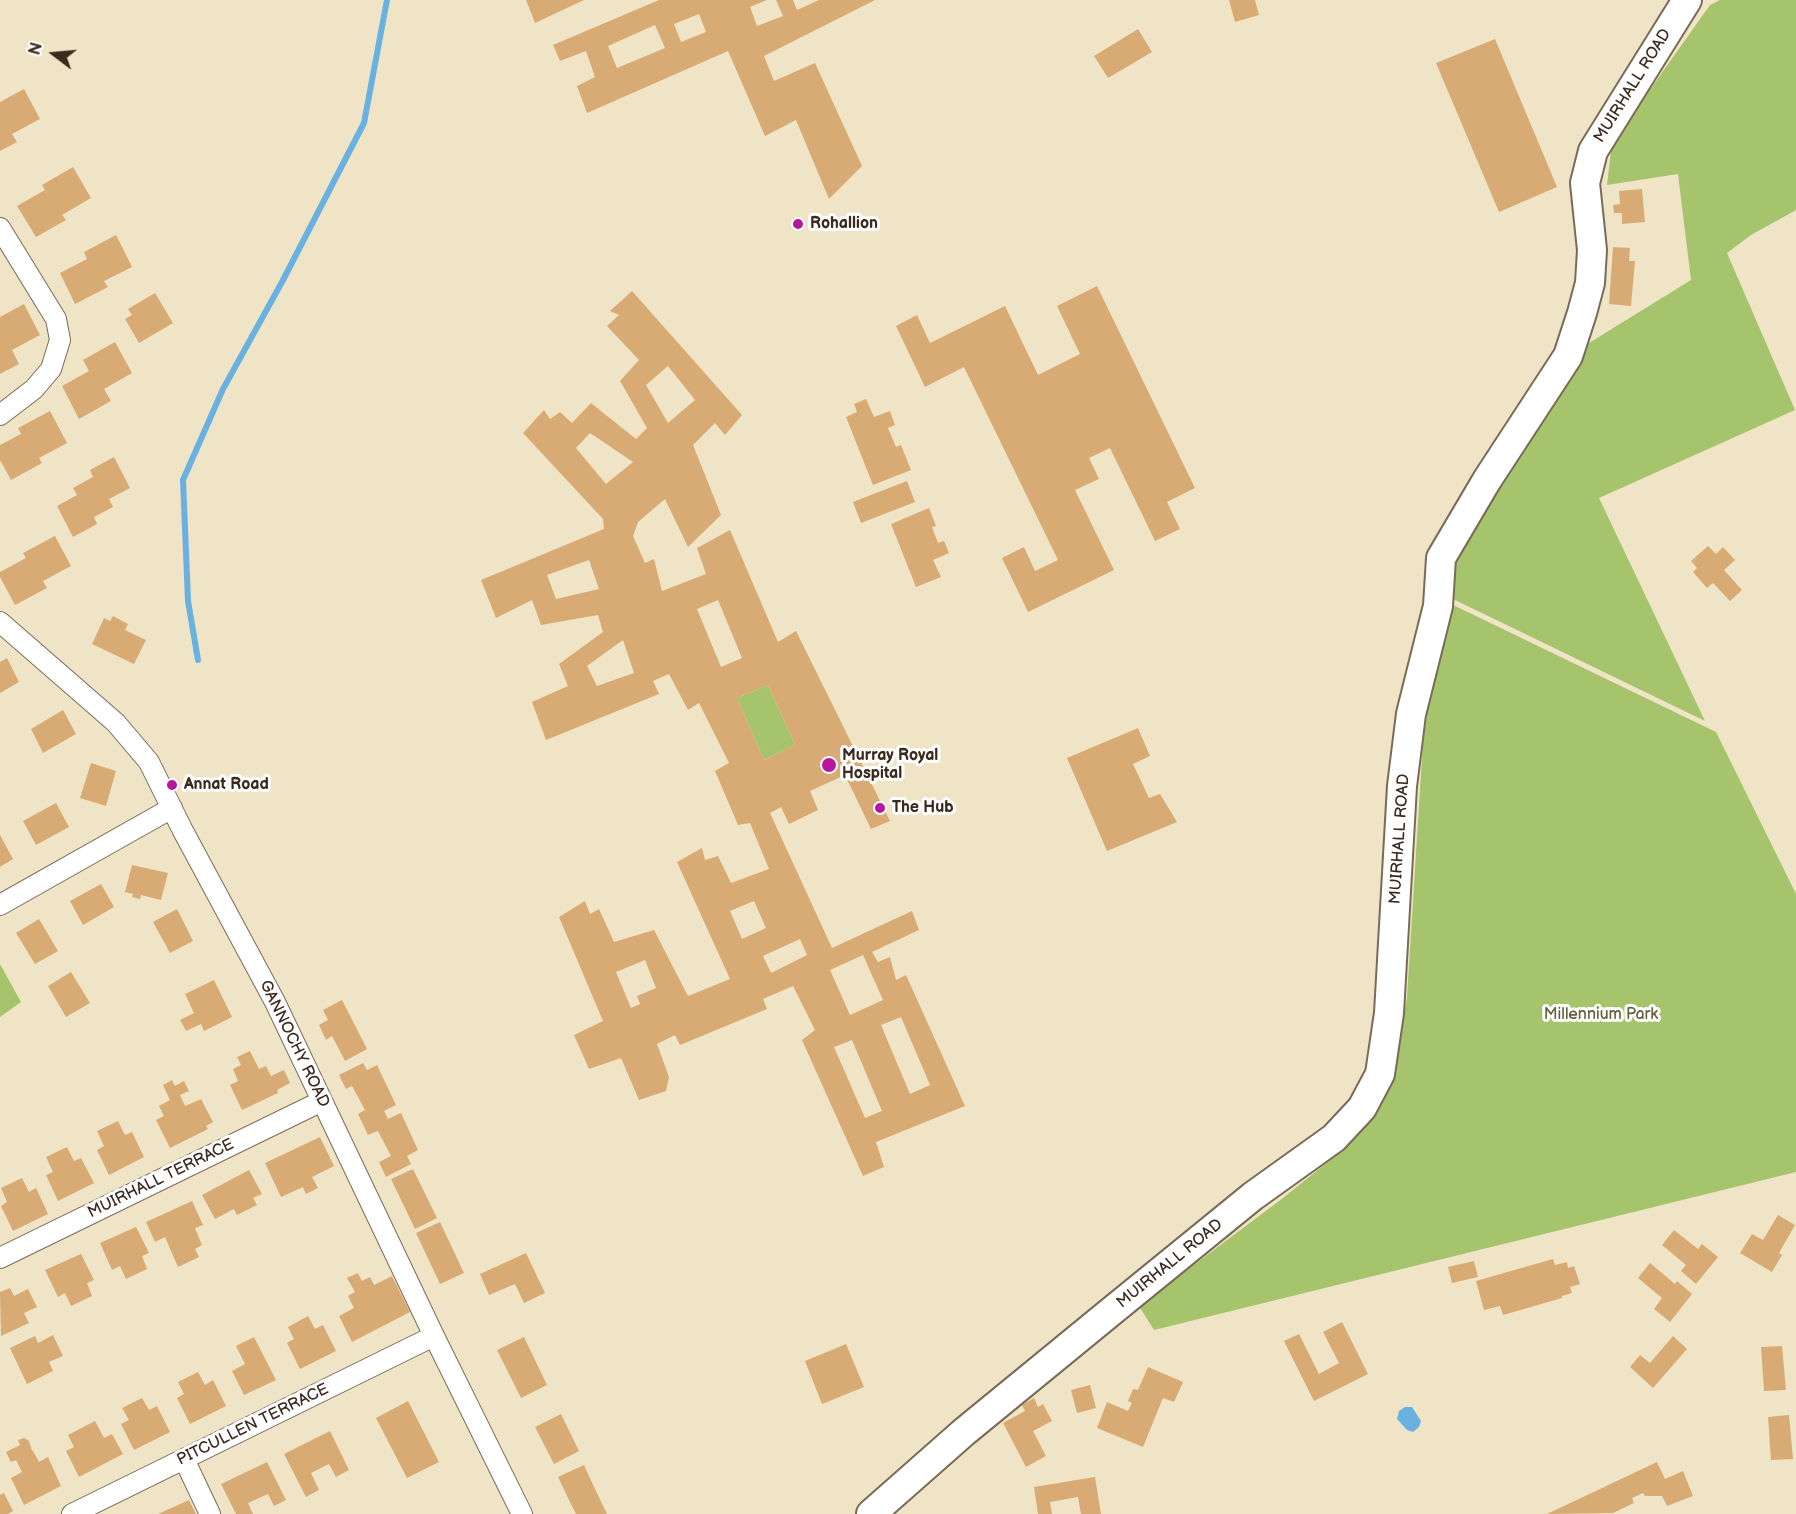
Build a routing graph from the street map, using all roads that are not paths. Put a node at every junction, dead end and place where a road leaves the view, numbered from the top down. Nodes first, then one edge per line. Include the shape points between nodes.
1 (1688, 0) edge
2 (0, 228) edge
3 (0, 415) edge
4 (0, 622) edge
5 (172, 808) junction
6 (0, 905) edge
7 (322, 1101) junction
8 (0, 1258) edge
9 (434, 1336) junction
10 (184, 1459) junction
11 (72, 1514) edge
12 (210, 1514) edge
13 (522, 1514) edge
14 (871, 1514) edge

1 - 14 street, MUIRHALL ROAD via 1593,151 1585,183 1592,250 1590,283 1568,356 1441,558 1438,606 1411,714 1402,786 1389,1013 1380,1074 1362,1108 1334,1138 1253,1197 1106,1316
2 - 3 street via 56,319 60,340 51,369 34,389
4 - 5 street, GANNOCHY ROAD via 116,723 149,762
5 - 6 street
5 - 7 street, GANNOCHY ROAD via 275,1002
7 - 8 street, MUIRHALL TERRACE
7 - 9 street, GANNOCHY ROAD
9 - 10 street, PITCULLEN TERRACE
9 - 13 street, GANNOCHY ROAD
10 - 11 street, PITCULLEN TERRACE
10 - 12 street

